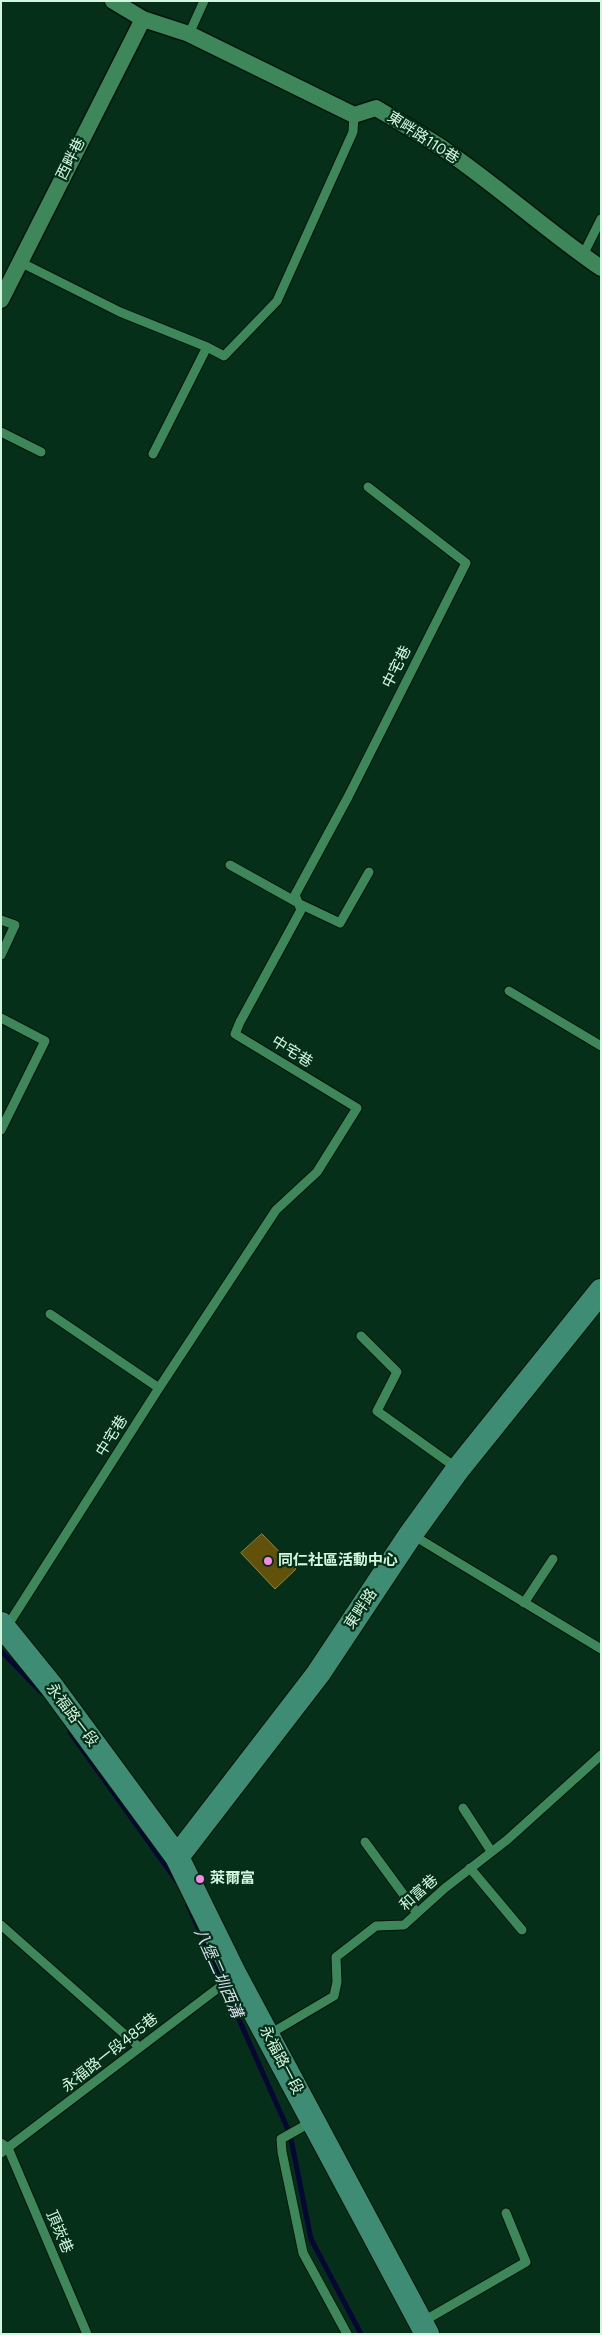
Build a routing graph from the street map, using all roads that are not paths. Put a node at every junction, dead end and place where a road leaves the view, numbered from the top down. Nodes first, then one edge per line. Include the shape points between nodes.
1 (113, 1) edge
2 (204, 1) edge
3 (143, 19) junction
4 (188, 34) junction
5 (354, 115) junction
6 (601, 219) edge
7 (583, 255) junction
8 (20, 262) junction
9 (601, 268) edge
10 (1, 300) edge
11 (206, 347) junction
12 (1, 432) edge
13 (41, 452) dead end
14 (153, 454) dead end
15 (368, 487) dead end
16 (230, 865) dead end
17 (369, 872) dead end
18 (300, 904) junction
19 (1, 920) edge
20 (1, 955) edge
21 (508, 991) dead end
22 (1, 1018) edge
23 (601, 1046) edge
24 (1, 1130) edge
25 (601, 1291) edge
26 (50, 1314) dead end
27 (361, 1336) dead end
28 (159, 1388) junction
29 (458, 1469) junction
30 (412, 1534) junction
31 (553, 1559) dead end
32 (524, 1603) junction
33 (4, 1626) edge
34 (601, 1649) edge
35 (601, 1755) edge
36 (463, 1808) dead end
37 (365, 1842) dead end
38 (491, 1851) junction
39 (177, 1857) junction
40 (470, 1868) junction
41 (417, 1914) junction
42 (1, 1924) edge
43 (522, 1930) dead end
44 (232, 1977) junction
45 (268, 2035) junction
46 (140, 2047) junction
47 (314, 2120) junction
48 (4, 2148) edge
49 (506, 2213) dead end
50 (424, 2328) edge
51 (88, 2334) edge
52 (347, 2334) edge

1 - 3 street
2 - 4 lane
3 - 4 street
3 - 8 street, 西畔巷
4 - 5 street
5 - 7 street, 東畔路110巷 via 376,108 445,151
5 - 11 lane via 353,132 277,300 224,356
6 - 7 lane
7 - 9 street, 東畔路110巷
8 - 10 street, 西畔巷
8 - 11 lane via 120,312
11 - 14 lane
12 - 13 lane
15 - 18 lane, 中宅巷 via 466,562 348,797 295,894
16 - 18 lane
17 - 18 lane via 340,923
18 - 28 lane, 中宅巷 via 301,910 235,1034 357,1108 317,1172 276,1210
19 - 20 lane via 15,925
21 - 23 lane
22 - 24 lane via 45,1041
25 - 29 street, 東畔路
26 - 28 lane
27 - 29 lane via 397,1372 377,1410
28 - 33 lane, 中宅巷
29 - 30 street, 東畔路
30 - 32 lane
30 - 39 street, 東畔路 via 318,1674
31 - 32 lane
32 - 34 lane
33 - 39 street, 永福路一段
35 - 38 lane, 和富巷
36 - 38 lane
37 - 41 lane
38 - 40 lane, 和富巷
39 - 44 street, 永福路一段
40 - 41 lane, 和富巷
40 - 43 lane
41 - 45 lane, 和富巷 via 404,1925 376,1926 336,1957 334,1996
42 - 46 lane
44 - 45 street, 永福路一段
44 - 46 lane, 永福路一段485巷
45 - 47 street, 永福路一段
46 - 48 lane, 永福路一段485巷
47 - 50 street, 永福路一段
47 - 52 lane via 281,2139 282,2152 303,2253
48 - 51 lane, 頂崁巷
49 - 50 lane via 526,2262

